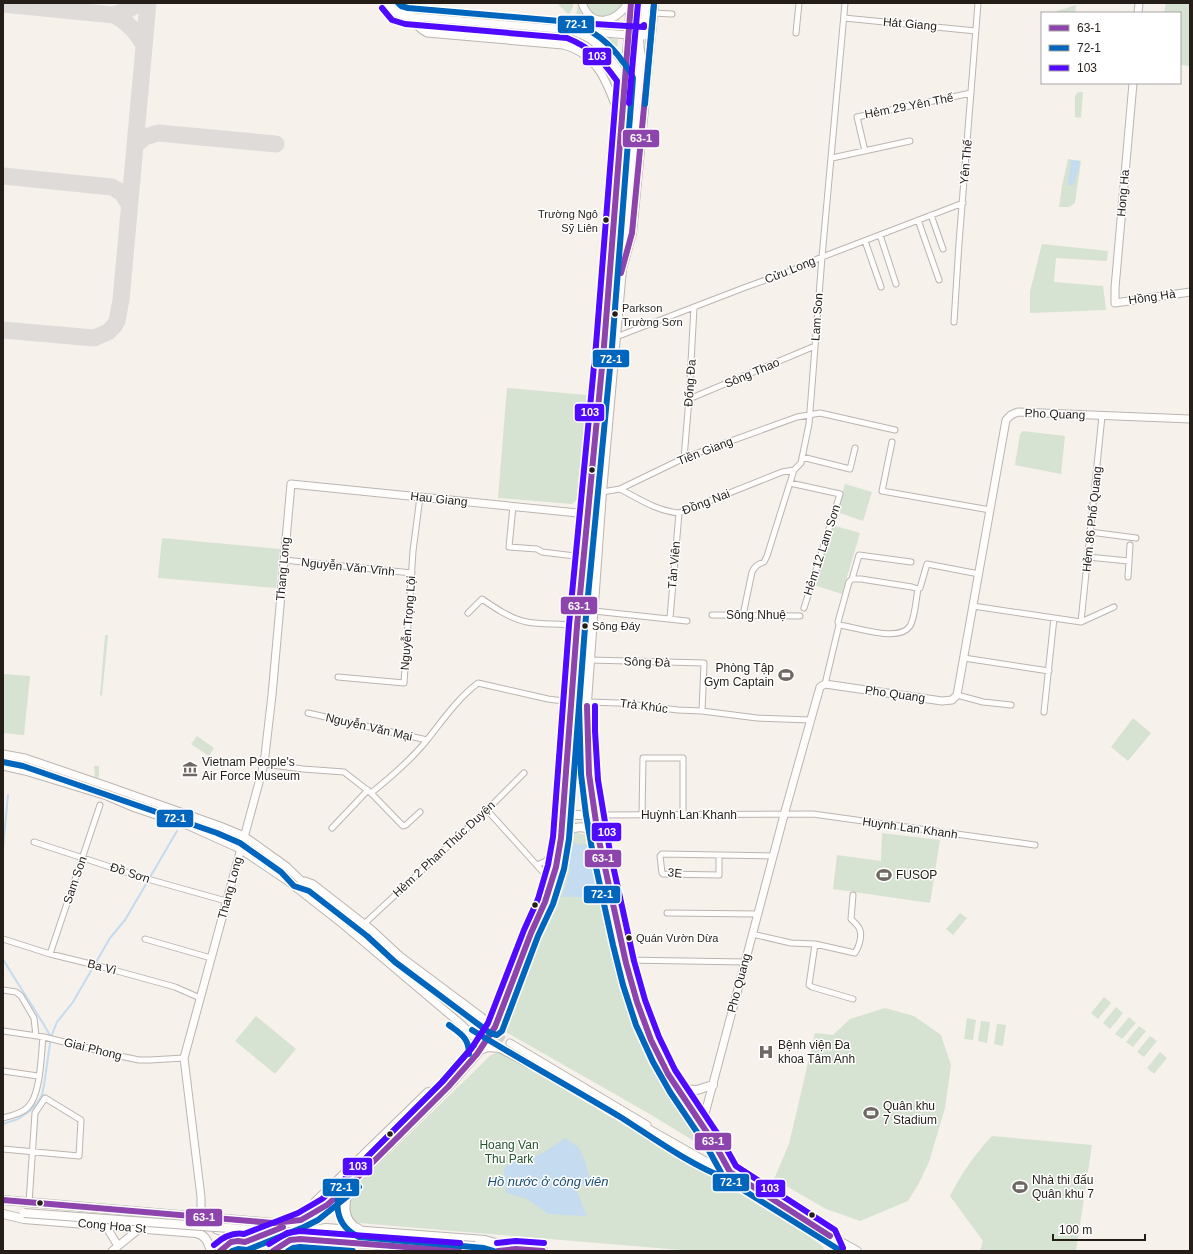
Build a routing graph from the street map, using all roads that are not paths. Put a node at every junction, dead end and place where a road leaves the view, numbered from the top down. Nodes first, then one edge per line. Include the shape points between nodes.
1 (400, 3) edge
2 (411, 3) edge
3 (582, 3) edge
4 (628, 3) edge
5 (632, 3) edge
6 (646, 3) edge
7 (654, 3) edge
8 (799, 3) edge
9 (845, 3) edge
10 (978, 3) edge
11 (389, 5) edge
12 (653, 13) junction
13 (672, 14) dead end
14 (409, 16) junction
15 (844, 18) junction
16 (569, 30) junction
17 (976, 31) junction
18 (796, 33) dead end
19 (628, 35) junction
20 (651, 36) junction
21 (627, 52) junction
22 (645, 55) junction
23 (625, 79) junction
24 (1132, 84) edge
25 (971, 93) junction
26 (622, 124) junction
27 (910, 141) dead end
28 (865, 151) junction
29 (832, 158) junction
30 (963, 203) junction
31 (931, 215) junction
32 (918, 220) junction
33 (880, 235) junction
34 (864, 241) junction
35 (943, 249) dead end
36 (822, 258) junction
37 (622, 269) junction
38 (939, 280) dead end
39 (896, 284) dead end
40 (880, 287) dead end
41 (1190, 292) edge
42 (694, 307) junction
43 (954, 322) dead end
44 (616, 337) junction
45 (815, 346) junction
46 (689, 399) junction
47 (810, 414) junction
48 (1102, 416) junction
49 (1190, 419) edge
50 (895, 430) dead end
51 (892, 442) dead end
52 (855, 448) dead end
53 (802, 457) junction
54 (684, 458) junction
55 (794, 470) junction
56 (790, 483) junction
57 (291, 484) joint
58 (620, 490) junction
59 (602, 492) junction
60 (420, 497) junction
61 (513, 506) junction
62 (990, 510) junction
63 (679, 513) junction
64 (588, 514) junction
65 (1090, 532) junction
66 (1136, 538) dead end
67 (1130, 545) dead end
68 (583, 557) junction
69 (1088, 557) junction
70 (284, 560) junction
71 (1129, 561) junction
72 (911, 562) dead end
73 (412, 573) junction
74 (979, 574) junction
75 (1128, 577) dead end
76 (852, 579) junction
77 (918, 589) junction
78 (973, 606) junction
79 (1114, 607) dead end
80 (804, 608) dead end
81 (594, 611) junction
82 (468, 613) dead end
83 (712, 615) dead end
84 (743, 615) junction
85 (800, 616) dead end
86 (670, 618) junction
87 (1054, 618) junction
88 (687, 620) dead end
89 (1081, 622) junction
90 (839, 625) junction
91 (577, 626) junction
92 (964, 658) junction
93 (590, 660) junction
94 (1048, 670) junction
95 (338, 677) dead end
96 (825, 684) junction
97 (957, 695) junction
98 (571, 702) junction
99 (587, 702) junction
100 (1011, 705) dead end
101 (702, 711) junction
102 (1044, 712) dead end
103 (308, 713) dead end
104 (810, 720) junction
105 (427, 740) junction
106 (3, 754) edge
107 (264, 764) junction
108 (3, 766) edge
109 (524, 773) dead end
110 (110, 787) junction
111 (369, 791) junction
112 (107, 796) junction
113 (100, 805) dead end
114 (487, 810) junction
115 (420, 812) dead end
116 (564, 815) junction
117 (594, 815) junction
118 (642, 815) junction
119 (683, 815) junction
120 (784, 815) junction
121 (332, 828) dead end
122 (244, 836) junction
123 (562, 838) junction
124 (599, 840) junction
125 (34, 842) dead end
126 (1035, 845) dead end
127 (240, 849) junction
128 (719, 855) junction
129 (773, 856) junction
130 (82, 857) junction
131 (537, 865) junction
132 (299, 879) junction
133 (551, 881) junction
134 (853, 895) dead end
135 (226, 901) junction
136 (667, 913) dead end
137 (758, 914) junction
138 (364, 924) junction
139 (752, 934) junction
140 (145, 938) dead end
141 (3, 939) edge
142 (815, 944) junction
143 (50, 954) junction
144 (210, 958) junction
145 (625, 960) junction
146 (745, 962) junction
147 (3, 990) edge
148 (200, 998) junction
149 (852, 999) dead end
150 (463, 1013) tunnel mouth
151 (481, 1017) junction
152 (494, 1027) junction
153 (3, 1031) edge
154 (469, 1031) junction
155 (36, 1036) junction
156 (43, 1037) junction
157 (510, 1043) tunnel mouth
158 (479, 1052) junction
159 (184, 1058) junction
160 (3, 1071) edge
161 (38, 1076) junction
162 (713, 1085) junction
163 (448, 1087) junction
164 (678, 1089) junction
165 (3, 1118) edge
166 (702, 1125) junction
167 (677, 1145) junction
168 (3, 1149) edge
169 (32, 1152) junction
170 (730, 1172) junction
171 (350, 1184) junction
172 (3, 1200) edge
173 (29, 1203) junction
174 (3, 1214) edge
175 (182, 1216) junction
176 (309, 1216) junction
177 (201, 1218) junction
178 (219, 1219) junction
179 (301, 1220) junction
180 (106, 1226) junction
181 (139, 1229) junction
182 (361, 1229) junction
183 (830, 1236) junction
184 (233, 1237) junction
185 (300, 1239) junction
186 (290, 1240) junction
187 (245, 1242) junction
188 (118, 1246) junction
189 (516, 1248) junction
190 (112, 1251) edge
191 (212, 1251) edge
192 (220, 1251) edge
193 (250, 1251) edge
194 (273, 1251) edge
195 (305, 1251) edge
196 (459, 1251) edge
197 (498, 1251) edge
198 (543, 1251) edge
199 (836, 1251) edge
200 (857, 1251) edge

1 - 14 main road via 402,10
2 - 14 main road
3 - 4 main road via 592,17 604,21 617,16
5 - 19 main road
5 - 22 main road, bridge
6 - 22 main road, bridge
7 - 12 main road
8 - 18 street
9 - 15 street, Lam Son
10 - 17 street, Yên Thế
11 - 14 main road via 396,13
12 - 13 street
12 - 20 main road
14 - 16 main road
14 - 26 main road via 421,30 431,34 563,45 574,49 592,61 602,74
15 - 17 street, Hát Giang
15 - 29 street, Lam Son
16 - 19 main road
16 - 23 main road via 598,44
17 - 25 street, Yên Thế
19 - 20 main road
19 - 21 main road
20 - 22 main road
21 - 22 main road
21 - 23 main road
22 - 37 main road
22 - 37 main road via 633,226
23 - 26 main road
24 - 41 main road, Hồng Hà via 1115,303
25 - 28 street, Hẻm 29 Yên Thế via 857,117
25 - 30 street, Yên Thế
26 - 64 main road
27 - 28 street
28 - 29 street
29 - 36 street, Lam Son
30 - 31 street, Cửu Long
30 - 43 street, Yên Thế
31 - 32 street, Cửu Long
31 - 35 street
32 - 33 street, Cửu Long
32 - 38 street
33 - 34 street, Cửu Long
33 - 39 street
34 - 36 street, Cửu Long
34 - 40 street
36 - 42 street, Cửu Long
36 - 45 street, Lam Son
37 - 44 main road
42 - 44 street, Cửu Long
42 - 46 street, Đống Đa
44 - 59 main road
45 - 46 street, Sông Thao
45 - 47 street, Lam Son
46 - 54 street, Đống Đa
47 - 50 street, Tiền Giang via 820,413
47 - 53 street, Lam Son
47 - 54 street, Tiền Giang
48 - 49 main road, Pho Quang
48 - 62 main road, Pho Quang via 1018,412 1011,415 1006,420
48 - 65 street, Hẻm 86 Phổ Quang
51 - 62 street via 882,491
52 - 53 street via 850,469
53 - 55 street, Lam Son via 801,463
54 - 58 street, Tiền Giang
55 - 56 street, Lam Son
55 - 63 street, Đồng Nai via 782,472
56 - 80 street, Hẻm 12 Lam Sơn via 840,494
56 - 84 street, Lam Son via 767,556 752,572
57 - 60 main road, Hau Giang
57 - 70 main road, Thang Long
58 - 59 street, Tiền Giang
58 - 63 street, Đồng Nai via 656,508
59 - 81 main road
60 - 61 main road, Hau Giang
60 - 73 street, Nguyễn Trọng Lội
61 - 64 main road, Hau Giang
61 - 68 street via 509,547
62 - 74 main road, Pho Quang
63 - 86 street, Tản Viên
64 - 68 main road
65 - 66 street
65 - 69 street, Hẻm 86 Phổ Quang
67 - 71 street
68 - 91 main road
69 - 71 street
69 - 89 street, Hẻm 86 Phổ Quang
70 - 73 street, Nguyễn Văn Vĩnh
70 - 107 main road, Thang Long
71 - 75 street
72 - 76 street via 859,555
73 - 95 street, Nguyễn Trọng Lội via 404,683
74 - 77 street via 927,564
74 - 78 main road, Pho Quang
76 - 77 street
76 - 90 street via 849,582
77 - 90 street via 911,624 904,632 887,634
78 - 87 street
78 - 92 main road, Pho Quang
79 - 89 street
81 - 86 street
81 - 93 main road
82 - 91 street via 482,599 526,621
83 - 84 street, Sông Nhuệ
84 - 85 street, Sông Nhuệ
86 - 88 street
87 - 89 street
87 - 94 street
90 - 96 street
91 - 98 main road
92 - 94 street
92 - 97 main road, Pho Quang
93 - 99 main road
93 - 101 street, Sông Đà via 704,664
94 - 102 street
96 - 97 main road, Pho Quang via 942,701 952,700
96 - 104 main road, Pho Quang via 818,689
97 - 100 street via 983,702
98 - 105 street, Nguyễn Văn Mại via 478,683 448,712
98 - 116 main road
99 - 101 street, Trà Khúc
99 - 117 main road via 588,761
101 - 104 street, Trà Khúc via 757,718
103 - 105 street, Nguyễn Văn Mại
104 - 120 main road, Pho Quang
105 - 111 street via 398,770
106 - 110 main road via 25,758
107 - 111 street via 303,770 344,772
107 - 122 main road, Thang Long
108 - 112 main road via 25,770
109 - 114 street, Hẻm 2 Phan Thúc Duyện
110 - 112 main road
110 - 122 main road
111 - 115 street via 403,826
111 - 121 street
112 - 127 main road via 189,826
113 - 130 street, Sam Son
114 - 131 street
114 - 138 street, Hẻm 2 Phan Thúc Duyện
116 - 117 main road
116 - 123 main road
117 - 118 street, Huỳnh Lan Khanh
117 - 124 main road
118 - 119 street, Huỳnh Lan Khanh
118 - 119 street via 643,758 683,758
119 - 120 street, Huỳnh Lan Khanh
120 - 126 street, Huynh Lan Khanh via 813,814
120 - 129 main road, Pho Quang
122 - 127 main road, Thang Long
122 - 132 main road via 286,866
123 - 124 main road via 572,828 580,827 591,830
123 - 131 street via 550,858 545,863
123 - 133 main road
124 - 145 main road
125 - 130 street, Đồ Sơn
127 - 135 main road, Thang Long
127 - 154 main road via 289,882
128 - 128 street, 3E via 662,854 662,872 719,875
128 - 129 street, 3E
129 - 137 main road, Pho Quang
130 - 135 street, Đồ Sơn
130 - 143 street, Sam Son
131 - 133 street
132 - 138 main road via 313,884
132 - 150 main road
133 - 152 main road via 545,902
134 - 142 street via 851,919 860,930 856,952 853,954
135 - 144 main road, Thang Long
136 - 137 street
137 - 139 main road, Pho Quang
138 - 151 main road via 400,956
139 - 142 street via 791,943
139 - 146 main road, Pho Quang
140 - 144 street
141 - 143 street, Ba Vì
142 - 149 street via 809,985
143 - 148 street, Ba Vì via 175,987
144 - 148 main road, Thang Long
145 - 146 street
145 - 164 main road via 649,1036
146 - 162 main road, Pho Quang
147 - 155 street via 16,992 21,996 34,1018
148 - 159 main road, Thang Long
151 - 152 main road
151 - 154 main road via 481,1028 476,1032
152 - 158 main road
153 - 155 street, Giai Phong
154 - 158 main road via 476,1039
155 - 156 street, Giai Phong
156 - 159 street, Giai Phong via 138,1060
156 - 161 street
157 - 167 main road via 636,1117
158 - 163 main road
158 - 167 main road via 488,1048 500,1048
159 - 177 main road, Thang Long via 201,1197
160 - 161 street
161 - 165 street via 37,1091 29,1107
162 - 164 main road via 697,1090
162 - 166 main road, Pho Quang
163 - 171 main road
163 - 176 street via 428,1091 314,1201
164 - 166 main road
166 - 170 main road
167 - 170 main road via 717,1168
168 - 169 street
169 - 169 street via 79,1156 81,1120 45,1098 35,1113
169 - 173 street
170 - 183 main road
171 - 176 main road
171 - 182 main road via 346,1198 346,1213 352,1224
172 - 173 main road, Cong Hoa St
173 - 175 main road, Cong Hoa St
174 - 180 main road, Cong Hoa St via 24,1219
174 - 189 main road, Cong Hoa St, bridge
175 - 177 main road, Cong Hoa St
175 - 184 main road
176 - 179 main road
177 - 178 main road, Cong Hoa St
178 - 179 main road, Cong Hoa St via 273,1224
178 - 184 main road
179 - 187 main road
180 - 181 main road, Cong Hoa St
180 - 188 main road
181 - 188 main road
181 - 191 main road, Cong Hoa St via 198,1234 206,1238
182 - 186 main road via 320,1228
182 - 189 main road via 485,1240
183 - 199 main road
183 - 200 main road
184 - 187 main road
184 - 192 main road
185 - 186 main road
185 - 195 street
185 - 196 main road
186 - 194 main road
187 - 193 main road
188 - 190 main road
189 - 197 main road
189 - 198 main road

